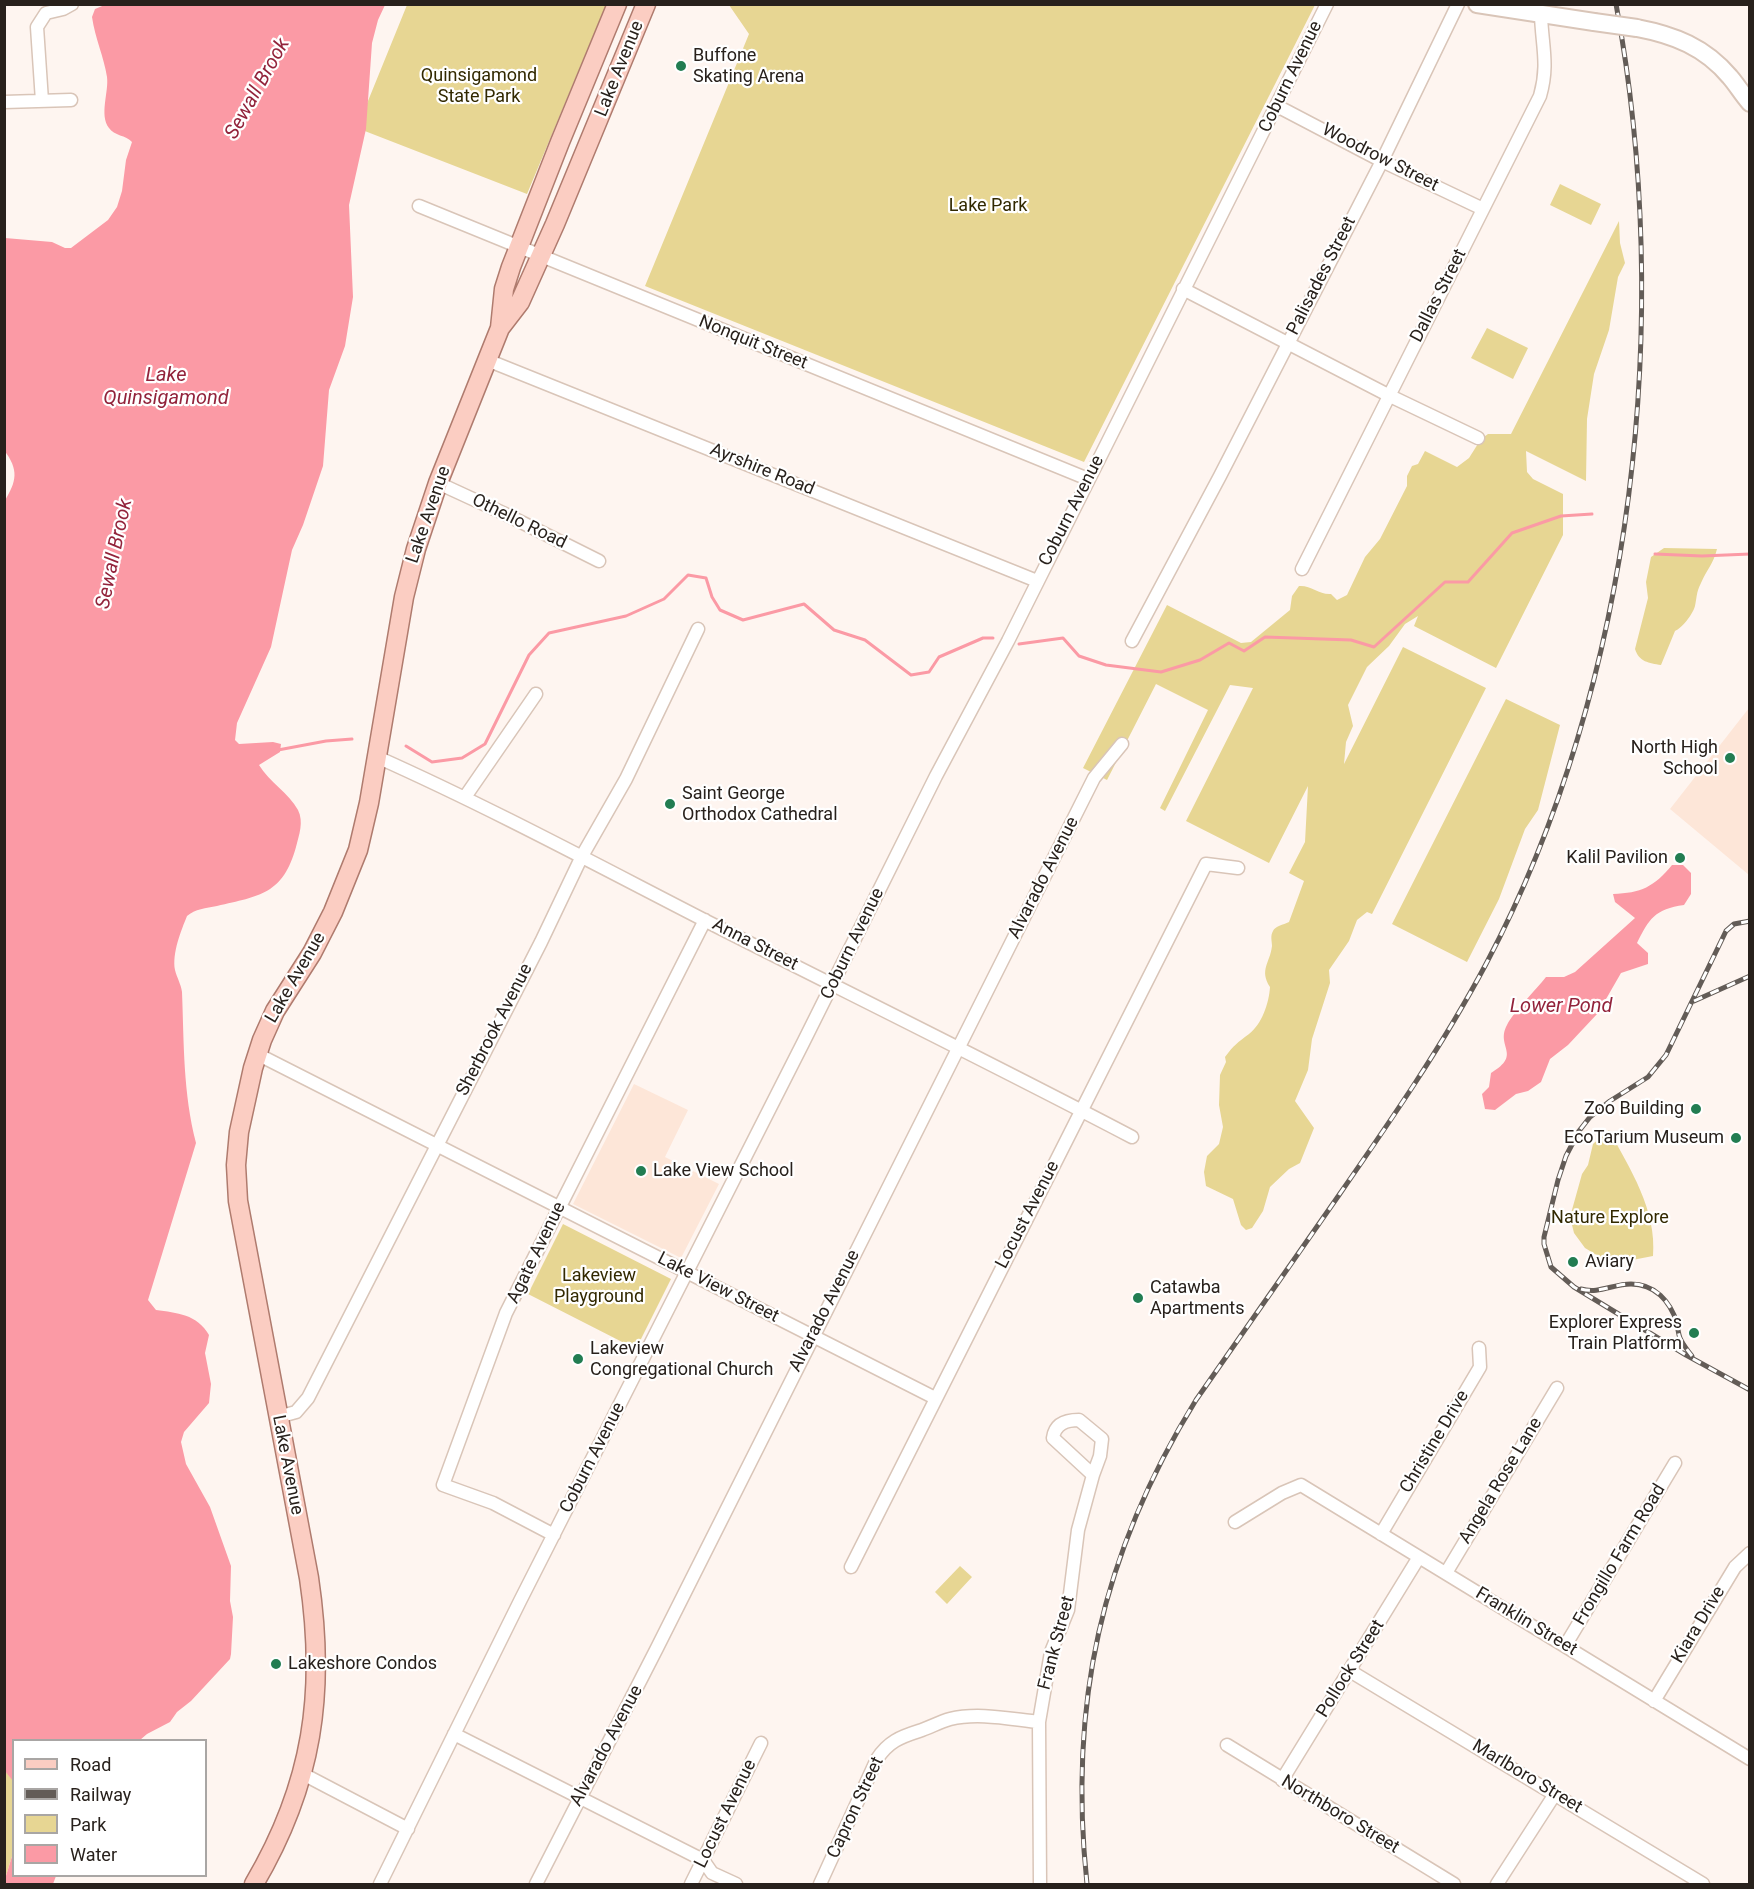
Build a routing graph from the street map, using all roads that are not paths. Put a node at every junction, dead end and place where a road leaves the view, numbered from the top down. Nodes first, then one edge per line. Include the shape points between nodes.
1 (72, 4) edge
2 (617, 4) edge
3 (646, 4) edge
4 (1326, 4) edge
5 (1458, 4) edge
6 (1477, 4) edge
7 (1541, 15) junction
8 (1748, 99) edge
9 (71, 100) dead end
10 (42, 101) junction
11 (4, 102) edge
12 (1277, 106) junction
13 (1382, 161) junction
14 (418, 206) dead end
15 (1483, 209) junction
16 (520, 247) junction
17 (540, 256) junction
18 (1183, 289) junction
19 (500, 328) junction
20 (1287, 343) junction
21 (487, 360) junction
22 (1388, 395) junction
23 (1478, 438) dead end
24 (1088, 479) junction
25 (438, 483) junction
26 (599, 561) dead end
27 (1302, 569) dead end
28 (1037, 581) junction
29 (698, 629) dead end
30 (1132, 641) dead end
31 (536, 694) dead end
32 (1122, 744) dead end
33 (377, 757) junction
34 (465, 796) junction
35 (582, 856) junction
36 (1238, 868) dead end
37 (705, 920) junction
38 (833, 984) junction
39 (959, 1047) junction
40 (257, 1054) junction
41 (1082, 1111) junction
42 (1132, 1137) dead end
43 (436, 1144) junction
44 (560, 1206) junction
45 (687, 1272) junction
46 (813, 1337) junction
47 (1479, 1348) dead end
48 (1557, 1388) dead end
49 (935, 1398) junction
50 (278, 1417) junction
51 (1675, 1463) dead end
52 (1093, 1474) junction
53 (1235, 1522) dead end
54 (1381, 1534) junction
55 (554, 1535) junction
56 (1749, 1553) edge
57 (1419, 1557) junction
58 (851, 1567) dead end
59 (1446, 1573) junction
60 (1565, 1646) junction
61 (1350, 1671) junction
62 (1654, 1701) junction
63 (1039, 1722) junction
64 (454, 1734) junction
65 (760, 1743) dead end
66 (1227, 1745) dead end
67 (1749, 1759) edge
68 (303, 1774) junction
69 (1282, 1780) junction
70 (1555, 1794) junction
71 (580, 1797) junction
72 (408, 1829) junction
73 (703, 1860) junction
74 (254, 1884) edge
75 (380, 1884) edge
76 (536, 1884) edge
77 (692, 1884) edge
78 (736, 1884) edge
79 (820, 1884) edge
80 (1040, 1884) edge
81 (1454, 1884) edge
82 (1497, 1884) edge
83 (1703, 1884) edge

1 - 10 street via 46,13 37,27
2 - 16 main road, Lake Avenue
3 - 17 main road, Lake Avenue
4 - 12 street, Coburn Avenue
5 - 13 street, Palisades Street
6 - 7 main road
7 - 8 main road, bridge via 1671,36 1698,49 1723,69
7 - 15 street, Dallas Street via 1546,60 1542,88
9 - 10 street
10 - 11 street
12 - 13 street, Woodrow Street
12 - 18 street, Coburn Avenue
13 - 15 street, Woodrow Street
13 - 20 street, Palisades Street
14 - 16 street, Nonquit Street
15 - 22 street, Dallas Street
16 - 17 street, Nonquit Street
16 - 19 main road, Lake Avenue via 504,289
17 - 19 main road, Lake Avenue via 520,302
17 - 24 street, Nonquit Street
18 - 20 street
18 - 24 street, Coburn Avenue
19 - 21 main road, Lake Avenue
20 - 22 street
20 - 30 street, Palisades Street
21 - 25 main road, Lake Avenue
21 - 28 street, Ayrshire Road
22 - 23 street
22 - 27 street, Dallas Street
24 - 28 street, Coburn Avenue
25 - 26 street, Othello Road
25 - 33 main road, Lake Avenue via 404,597
28 - 38 street, Coburn Avenue
29 - 35 street, Sherbrook Avenue via 626,779
31 - 34 street
32 - 39 street, Alvarado Avenue via 1094,778
33 - 34 street, Anna Street
33 - 40 main road, Lake Avenue via 362,833 346,881 312,953 275,1011
34 - 35 street, Anna Street
35 - 37 street, Anna Street
35 - 43 street, Sherbrook Avenue
36 - 41 street, Locust Avenue via 1206,864
37 - 38 street, Anna Street
37 - 44 street, Agate Avenue
38 - 39 street, Anna Street
38 - 45 street, Coburn Avenue
39 - 41 street, Anna Street
39 - 46 street, Alvarado Avenue
40 - 43 street
40 - 50 main road, Lake Avenue via 239,1132 237,1201
41 - 42 street, Anna Street
41 - 49 street, Locust Avenue
43 - 44 street, Lake View Street
43 - 50 street, Sherbrook Avenue via 308,1398 296,1412
44 - 45 street, Lake View Street
44 - 55 street, Agate Avenue via 506,1313 443,1485 493,1503
45 - 46 street, Lake View Street
45 - 55 street, Coburn Avenue
46 - 49 street, Lake View Street
46 - 71 street, Alvarado Avenue
47 - 54 street, Christine Drive via 1480,1367
48 - 59 street, Angela Rose Lane
49 - 58 street, Locust Avenue
50 - 68 main road, Lake Avenue via 315,1628 315,1699
51 - 60 street, Frongillo Farm Road
52 - 52 street, Frank Street via 1053,1438 1058,1425 1079,1420 1102,1439
52 - 63 street, Frank Street via 1078,1530 1068,1610 1051,1652
53 - 54 street, Franklin Street via 1301,1485
54 - 57 street, Franklin Street
55 - 64 street, Coburn Avenue
56 - 62 street, Kiara Drive via 1735,1567
57 - 59 street, Franklin Street
57 - 61 street, Pollock Street
59 - 60 street, Franklin Street
60 - 62 street, Franklin Street
61 - 69 street, Pollock Street
61 - 70 street, Marlboro Street
62 - 67 street, Franklin Street
63 - 79 street, Capron Street via 959,1718 892,1742 877,1759
63 - 80 street, Frank Street
64 - 71 street
64 - 72 street, Coburn Avenue
65 - 73 street, Locust Avenue
66 - 69 street, Northboro Street
68 - 72 street
68 - 74 main road, Lake Avenue via 281,1834
69 - 81 street, Northboro Street
70 - 82 street
70 - 83 street, Marlboro Street
71 - 73 street
71 - 76 street, Alvarado Avenue
72 - 75 street, Coburn Avenue
73 - 77 street, Locust Avenue
73 - 78 street via 712,1873

